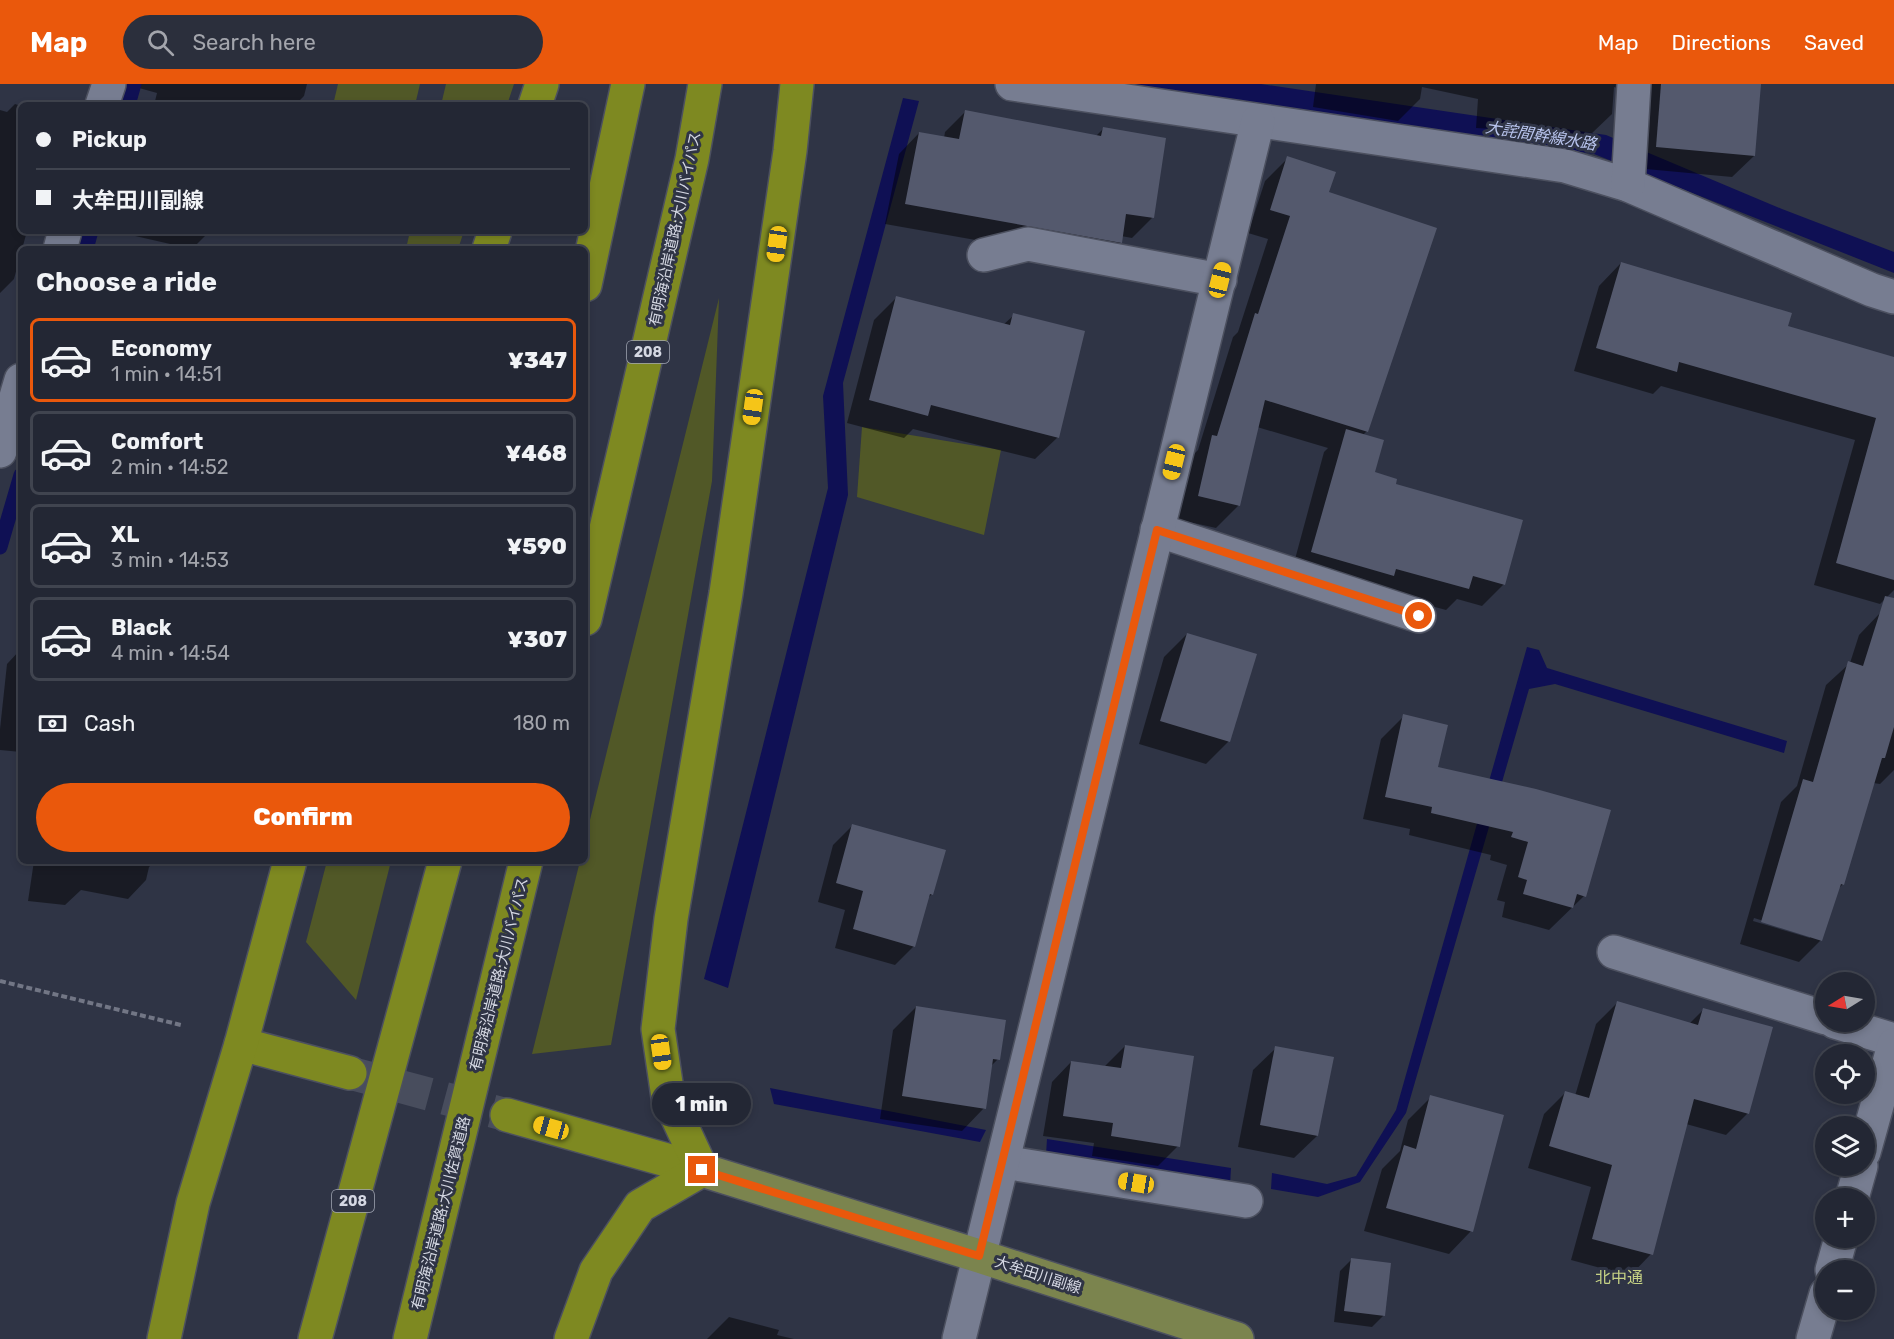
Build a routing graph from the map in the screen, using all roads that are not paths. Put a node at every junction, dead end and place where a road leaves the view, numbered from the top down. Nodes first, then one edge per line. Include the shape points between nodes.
1 (109, 84) edge
2 (542, 84) edge
3 (628, 84) edge
4 (705, 84) edge
5 (797, 84) edge
6 (1012, 84) edge
7 (1634, 84) edge
8 (103, 102) edge
9 (536, 102) edge
10 (1258, 121) junction
11 (1628, 185) junction
12 (984, 255) dead end
13 (588, 271) edge
14 (1220, 280) junction
15 (1894, 297) edge
16 (18, 390) edge
17 (0, 451) edge
18 (1157, 530) junction
19 (588, 606) edge
20 (1419, 616) dead end
21 (290, 864) edge
22 (444, 864) edge
23 (525, 864) edge
24 (1614, 952) dead end
25 (1815, 1015) edge
26 (1868, 1032) edge
27 (1894, 1040) edge
28 (241, 1044) junction
29 (1894, 1045) edge
30 (350, 1074) tunnel mouth
31 (472, 1086) joint
32 (507, 1115) tunnel mouth
33 (1874, 1116) edge
34 (1003, 1162) junction
35 (702, 1170) junction
36 (1246, 1201) dead end
37 (979, 1256) junction
38 (1818, 1320) edge
39 (164, 1339) edge
40 (315, 1339) edge
41 (410, 1339) edge
42 (571, 1339) edge
43 (959, 1339) edge
44 (1237, 1339) edge
45 (1813, 1339) edge

1 - 8 street
2 - 9 highway
3 - 13 highway
4 - 19 highway, 有明海沿岸道路;大川バイパス / 208 via 689,171
5 - 35 highway via 728,581 671,919 658,1029 668,1097
6 - 10 street
7 - 11 street
10 - 11 street via 1565,166
10 - 14 street
11 - 15 street
12 - 14 street via 1028,244
14 - 18 street
16 - 17 street
18 - 20 street
18 - 34 street
21 - 28 highway
22 - 40 highway, 208
23 - 31 highway, 有明海沿岸道路;大川バイパス
24 - 25 street
26 - 27 street
28 - 30 highway
28 - 39 highway via 193,1203
29 - 33 street
31 - 41 highway, 有明海沿岸道路;大川佐賀道路
32 - 35 highway
34 - 36 street
34 - 37 street
35 - 37 main road, 大牟田川副線
35 - 42 highway via 640,1206 596,1271
37 - 43 street
37 - 44 main road, 大牟田川副線
38 - 45 street

